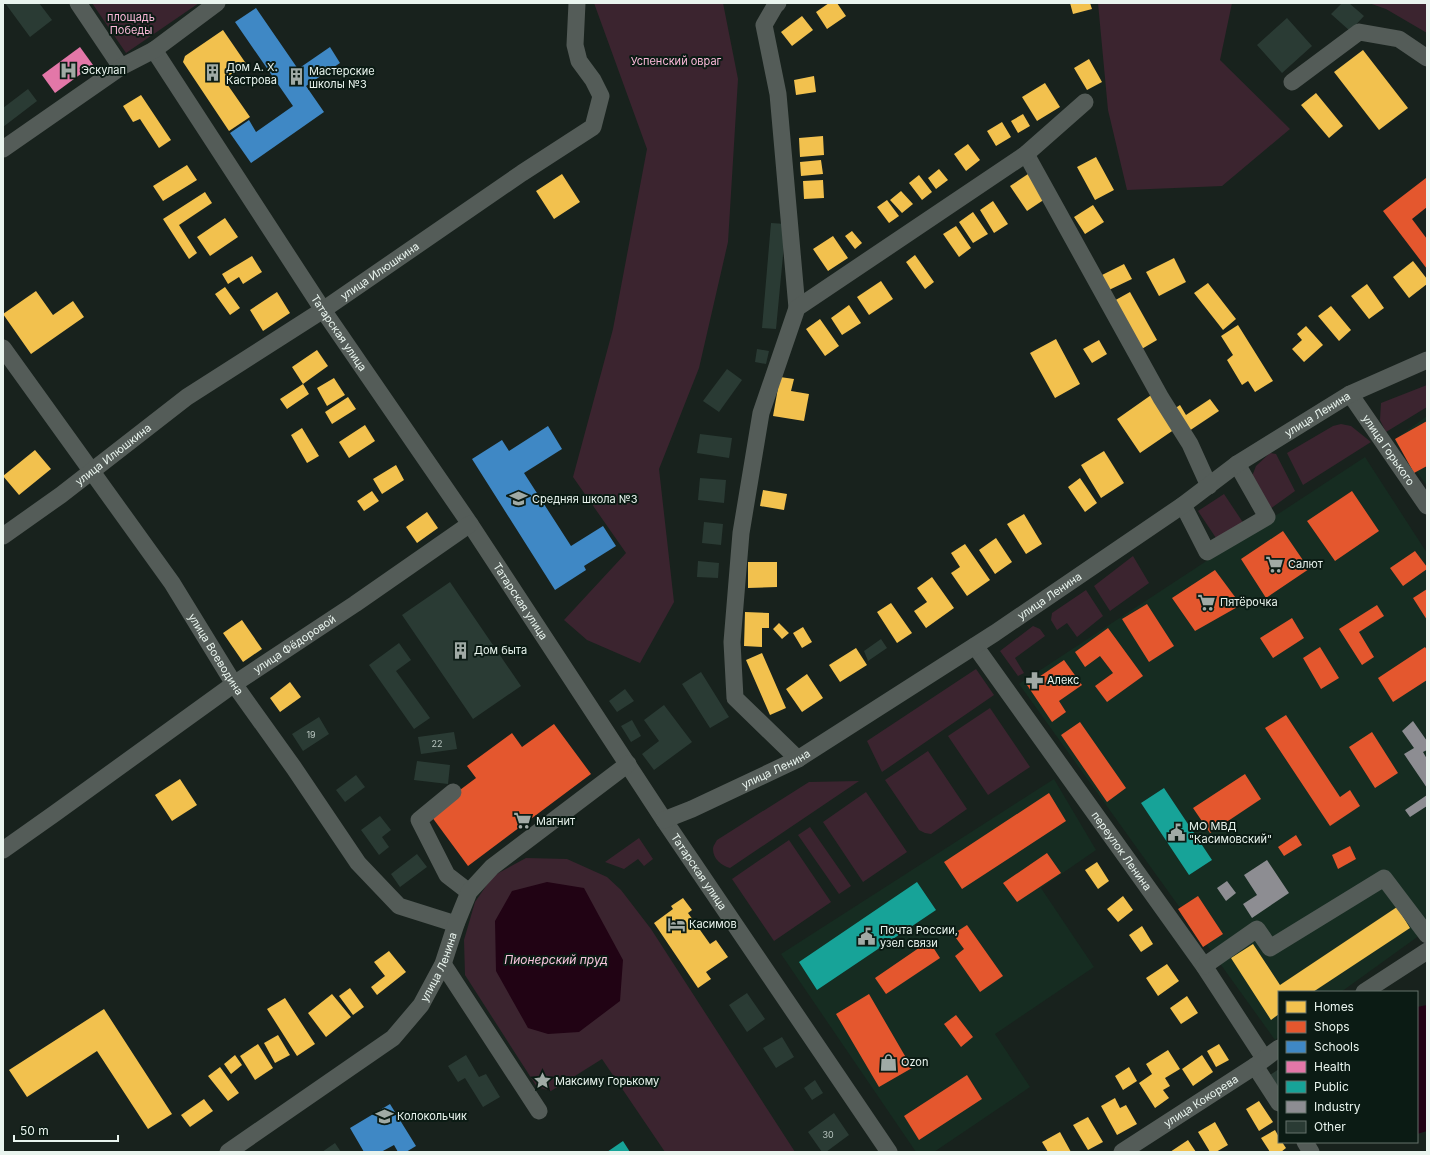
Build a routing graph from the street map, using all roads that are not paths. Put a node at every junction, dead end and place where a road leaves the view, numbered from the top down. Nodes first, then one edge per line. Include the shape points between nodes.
1 (78, 3) edge
2 (217, 3) edge
3 (576, 3) edge
4 (778, 3) edge
5 (154, 50) junction
6 (1427, 58) edge
7 (121, 67) junction
8 (1292, 82) dead end
9 (1085, 102) dead end
10 (3, 149) edge
11 (1026, 154) junction
12 (797, 308) junction
13 (323, 310) junction
14 (3, 348) edge
15 (1427, 360) edge
16 (1350, 394) junction
17 (1237, 464) junction
18 (91, 471) junction
19 (1209, 486) junction
20 (1183, 505) junction
21 (1427, 506) edge
22 (470, 524) junction
23 (3, 536) edge
24 (975, 646) junction
25 (234, 684) junction
26 (798, 759) junction
27 (628, 764) junction
28 (453, 792) dead end
29 (664, 820) junction
30 (3, 850) edge
31 (470, 892) junction
32 (456, 924) junction
33 (1427, 935) edge
34 (1427, 950) edge
35 (443, 964) junction
36 (1204, 966) junction
37 (1366, 991) edge
38 (1278, 1049) edge
39 (1259, 1062) junction
40 (1278, 1101) edge
41 (539, 1111) dead end
42 (1306, 1143) edge
43 (228, 1152) edge
44 (889, 1152) edge
45 (1122, 1152) edge
46 (1311, 1152) edge

1 - 7 street
2 - 5 street
3 - 13 street, улица Илюшкина via 576,50 579,61 601,96 593,127
4 - 12 street via 764,25 778,94
5 - 7 street
5 - 13 street, Татарская улица
6 - 8 street via 1399,39 1359,32
7 - 10 street
9 - 11 street
11 - 12 street
11 - 19 street via 1161,398 1190,444
12 - 26 street via 761,413 741,533 732,642 735,698
13 - 18 street, улица Илюшкина via 187,397
13 - 22 street, Татарская улица
14 - 18 street, улица Воеводина
15 - 16 street, улица Ленина
16 - 17 street, улица Ленина
16 - 21 street, улица Горького
17 - 19 street, улица Ленина
17 - 20 street via 1267,517 1207,552
18 - 23 street, улица Илюшкина
18 - 25 street, улица Воеводина via 172,583
19 - 20 street, улица Ленина
20 - 24 street, улица Ленина
22 - 25 street, улица Фёдоровой
22 - 27 street, Татарская улица
24 - 26 street, улица Ленина
24 - 36 street, переулок Ленина
25 - 30 street, улица Фёдоровой
25 - 32 street, улица Воеводина via 358,863 399,906
26 - 29 street, улица Ленина
27 - 29 street, Татарская улица
27 - 31 street, улица Ленина via 492,867
28 - 31 street via 419,820 447,874
29 - 44 street, Татарская улица
31 - 32 street, улица Ленина
32 - 35 street, улица Ленина
33 - 36 street via 1384,878 1270,948 1257,929
34 - 37 street
35 - 41 street
35 - 43 street, улица Ленина via 421,1005 393,1038
36 - 39 street, переулок Ленина
38 - 39 street, улица Кокорева
39 - 40 street, переулок Ленина
39 - 45 street, улица Кокорева
42 - 46 street

